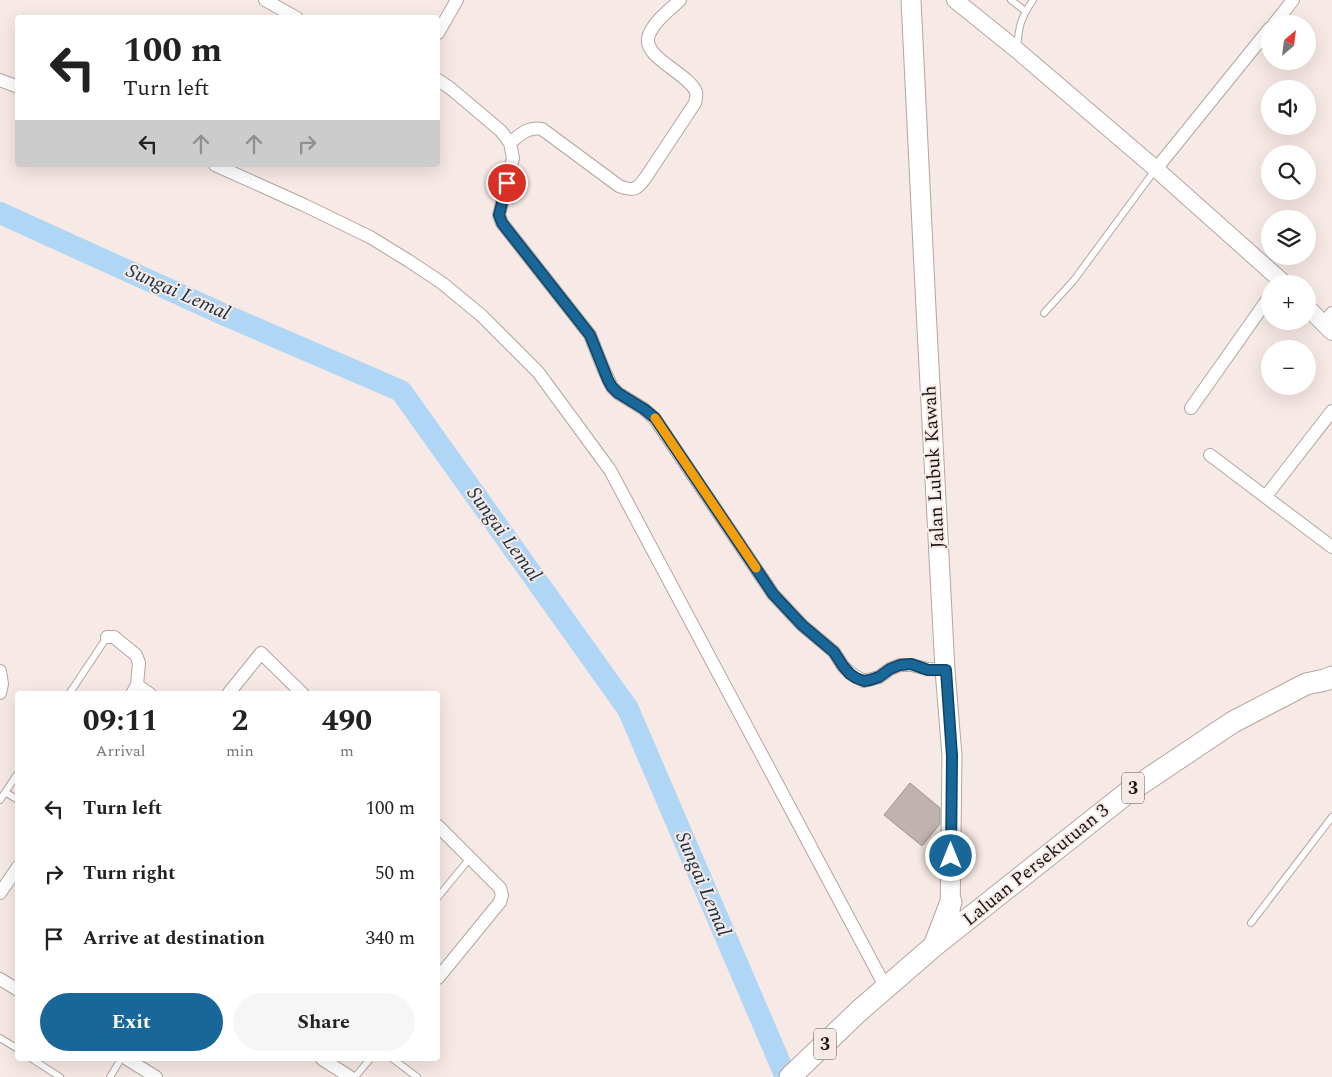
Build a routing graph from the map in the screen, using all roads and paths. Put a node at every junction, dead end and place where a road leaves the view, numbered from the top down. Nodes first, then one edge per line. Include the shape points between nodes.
1 (265, 0) edge
2 (457, 0) edge
3 (680, 0) edge
4 (911, 0) edge
5 (955, 0) edge
6 (1011, 0) edge
7 (1032, 0) edge
8 (1293, 0) edge
9 (1025, 11) junction
10 (292, 15) edge
11 (1281, 15) edge
12 (440, 30) edge
13 (1261, 39) edge
14 (1016, 50) junction
15 (0, 80) edge
16 (440, 81) edge
17 (15, 86) edge
18 (510, 143) junction
19 (219, 167) edge
20 (1156, 169) junction
21 (1274, 275) edge
22 (1261, 309) edge
23 (1044, 313) dead end
24 (1316, 314) edge
25 (1329, 323) edge
26 (1191, 408) dead end
27 (1332, 411) edge
28 (1210, 455) dead end
29 (1266, 496) junction
30 (1332, 547) edge
31 (106, 637) joint
32 (1332, 666) edge
33 (946, 670) junction
34 (0, 671) edge
35 (1332, 677) edge
36 (1306, 684) junction
37 (135, 690) edge
38 (71, 691) edge
39 (230, 691) edge
40 (300, 691) edge
41 (0, 693) edge
42 (15, 777) edge
43 (5, 792) junction
44 (15, 798) edge
45 (0, 800) edge
46 (1332, 817) edge
47 (440, 828) edge
48 (470, 858) junction
49 (15, 871) edge
50 (0, 893) edge
51 (440, 895) edge
52 (951, 902) junction
53 (974, 914) junction
54 (1251, 923) dead end
55 (942, 940) junction
56 (440, 976) edge
57 (0, 979) edge
58 (15, 988) edge
59 (886, 988) junction
60 (0, 1038) edge
61 (15, 1047) edge
62 (35, 1061) edge
63 (121, 1061) edge
64 (130, 1061) edge
65 (325, 1061) edge
66 (368, 1061) edge
67 (397, 1061) edge
68 (60, 1077) edge
69 (110, 1077) edge
70 (156, 1077) edge
71 (350, 1077) edge
72 (355, 1077) edge
73 (417, 1077) edge
74 (790, 1077) edge

1 - 10 street
2 - 12 street
3 - 18 street via 650,32 648,42 659,58 691,84 697,93 695,103 637,188 632,190 619,186 542,129 528,130
4 - 33 main road, Jalan Lubuk Kawah
5 - 14 street
6 - 9 lane
7 - 9 lane
8 - 11 street
9 - 14 lane
13 - 20 street
14 - 20 street
15 - 17 street
16 - 18 street via 489,120
18 - 33 street via 513,158 499,215 502,223 587,330 612,387 655,418 773,594 834,652 856,678 870,680 900,665 911,664 928,670
19 - 59 street via 370,237 409,261 482,316 538,372 610,470
20 - 21 street
20 - 23 lane via 1074,280
22 - 26 street
24 - 25 street
27 - 29 street
28 - 29 street
29 - 30 street
31 - 37 street via 114,637 136,655 140,663
31 - 38 lane
32 - 36 highway, Laluan Persekutuan 3 / 3 via 1318,671
33 - 52 main road, Jalan Lubuk Kawah via 952,756
34 - 41 street
35 - 36 highway, Laluan Persekutuan 3 / 3
36 - 53 highway, Laluan Persekutuan 3 / 3 via 1233,722 1127,792
39 - 40 street via 261,654
42 - 43 lane
43 - 44 lane
43 - 45 lane
46 - 54 lane
47 - 48 street
48 - 51 lane
48 - 56 street via 500,888 502,895 500,902
49 - 50 street
52 - 53 highway via 958,910
52 - 55 highway
53 - 55 highway, Laluan Persekutuan 3 / 3
55 - 59 highway, Laluan Persekutuan 3 / 3
57 - 58 street
59 - 74 highway, Laluan Persekutuan 3 / 3
60 - 61 lane
62 - 68 lane
63 - 69 lane
64 - 70 street
65 - 71 street
66 - 72 lane
67 - 73 lane

